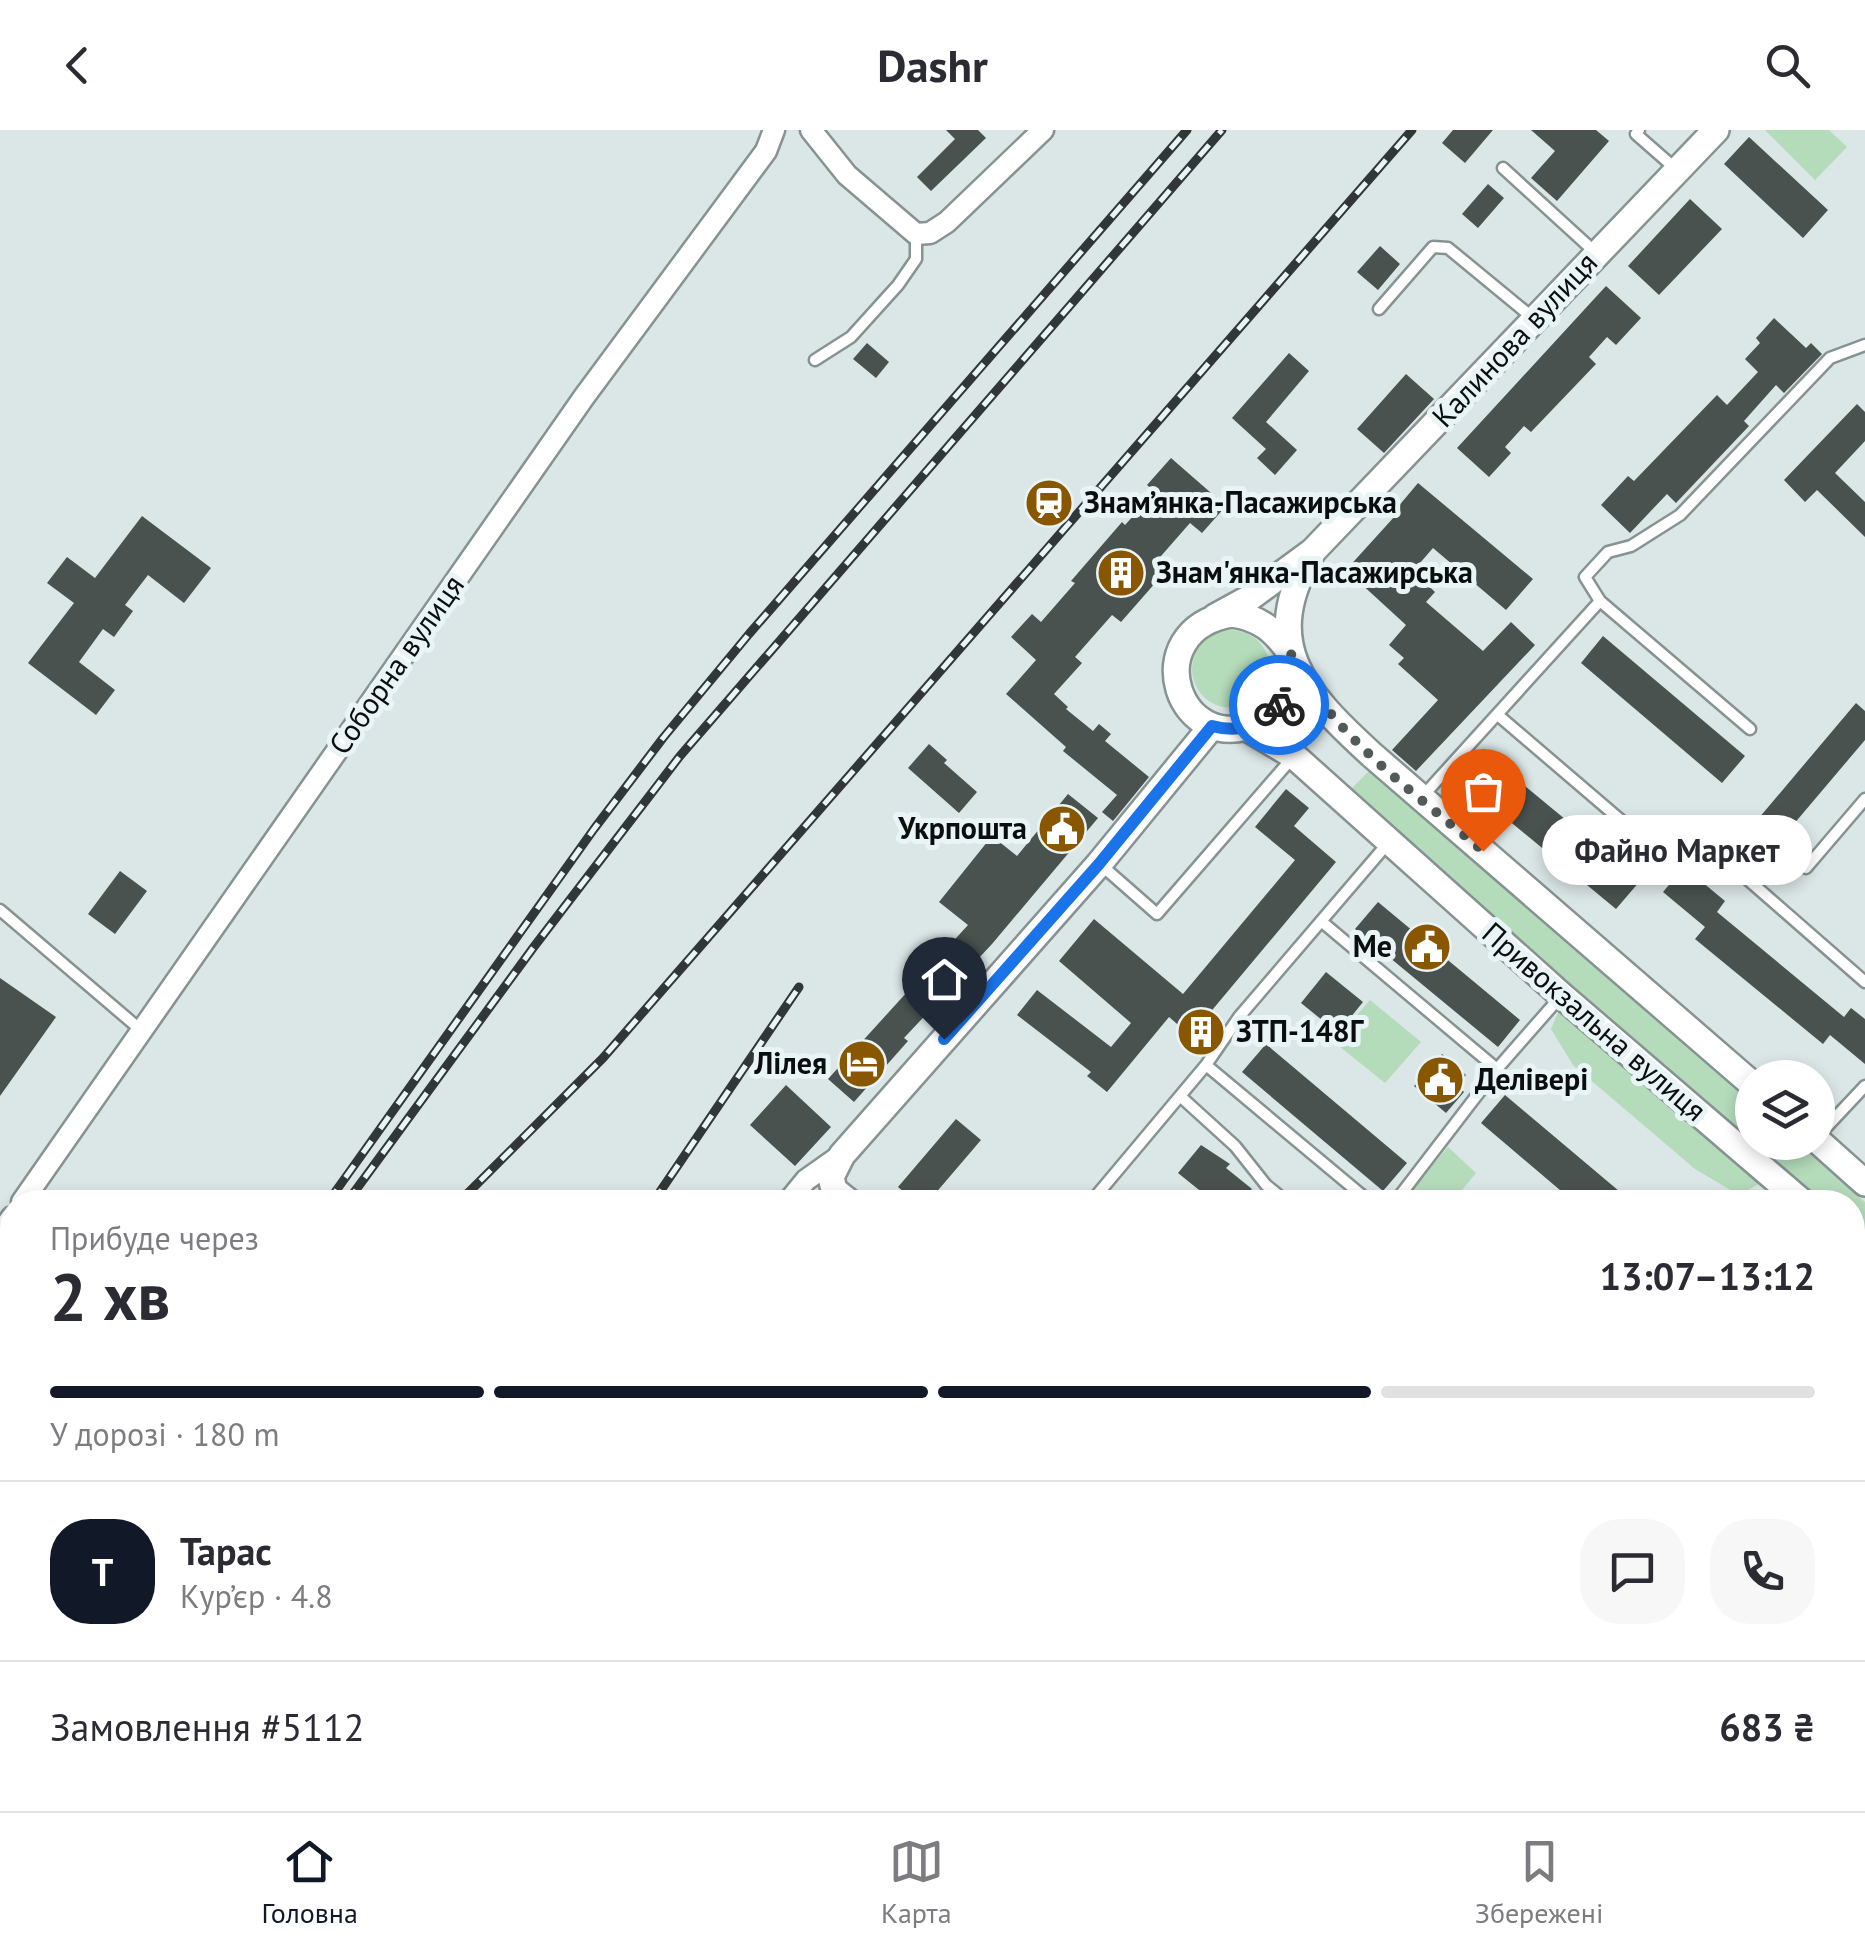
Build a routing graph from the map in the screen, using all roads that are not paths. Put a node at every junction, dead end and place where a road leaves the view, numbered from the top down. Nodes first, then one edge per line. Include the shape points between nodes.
1 (774, 130) edge
2 (810, 130) edge
3 (1043, 130) edge
4 (1640, 130) edge
5 (1716, 130) edge
6 (1503, 168) dead end
7 (1677, 170) junction
8 (916, 234) junction
9 (1597, 254) junction
10 (1378, 310) dead end
11 (1534, 319) junction
12 (1865, 346) edge
13 (815, 360) dead end
14 (1313, 551) junction
15 (1600, 601) junction
16 (1215, 617) junction
17 (1291, 654) junction
18 (1498, 716) junction
19 (1212, 726) junction
20 (1247, 728) junction
21 (1750, 729) dead end
22 (1294, 756) junction
23 (1421, 798) junction
24 (1865, 799) edge
25 (1388, 842) junction
26 (1706, 843) dead end
27 (1652, 846) dead end
28 (1099, 864) junction
29 (1806, 868) dead end
30 (0, 910) edge
31 (1321, 920) junction
32 (1865, 982) edge
33 (1561, 995) junction
34 (143, 1032) junction
35 (1206, 1066) junction
36 (1498, 1069) junction
37 (1735, 1069) edge
38 (1865, 1086) edge
39 (1180, 1096) junction
40 (1835, 1119) edge
41 (1835, 1154) edge
42 (842, 1155) junction
43 (1865, 1183) edge
44 (31, 1190) edge
45 (798, 1190) edge
46 (834, 1190) edge
47 (1101, 1190) edge
48 (1273, 1190) edge
49 (1356, 1190) edge
50 (1404, 1190) edge
51 (1788, 1190) edge

1 - 34 street, Соборна вулиця via 766,151 584,397
2 - 8 street via 847,175
3 - 8 street via 947,222
4 - 7 lane via 1636,134
5 - 7 street, Калинова вулиця
6 - 9 lane
7 - 9 street, Калинова вулиця
8 - 13 lane via 916,260 898,285 851,336
9 - 11 street, Калинова вулиця
10 - 11 lane via 1433,248 1448,248
11 - 14 street, Калинова вулиця
12 - 15 lane via 1830,358 1680,515 1631,546 1608,552 1586,578
14 - 16 street
14 - 17 street via 1289,602
15 - 18 lane
15 - 21 lane
16 - 17 street via 1250,616 1266,624
16 - 19 street via 1183,642 1175,681 1194,716
17 - 20 street via 1286,694 1270,716
17 - 23 street, Привокзальна вулиця via 1319,702
18 - 23 lane
18 - 27 lane
19 - 20 street
19 - 28 street
20 - 22 street, Привокзальна вулиця
22 - 25 street, Привокзальна вулиця
22 - 28 lane via 1157,914
23 - 37 street, Привокзальна вулиця
24 - 29 lane
25 - 31 lane
25 - 33 street, Привокзальна вулиця
26 - 32 lane
28 - 42 street
30 - 34 lane
31 - 35 lane
31 - 36 lane
33 - 36 lane
33 - 51 street, Привокзальна вулиця
34 - 44 street, Соборна вулиця
35 - 39 lane
35 - 49 lane
36 - 50 lane
38 - 40 lane
39 - 47 lane
39 - 48 lane
41 - 43 street
42 - 45 street
42 - 46 street via 830,1177

